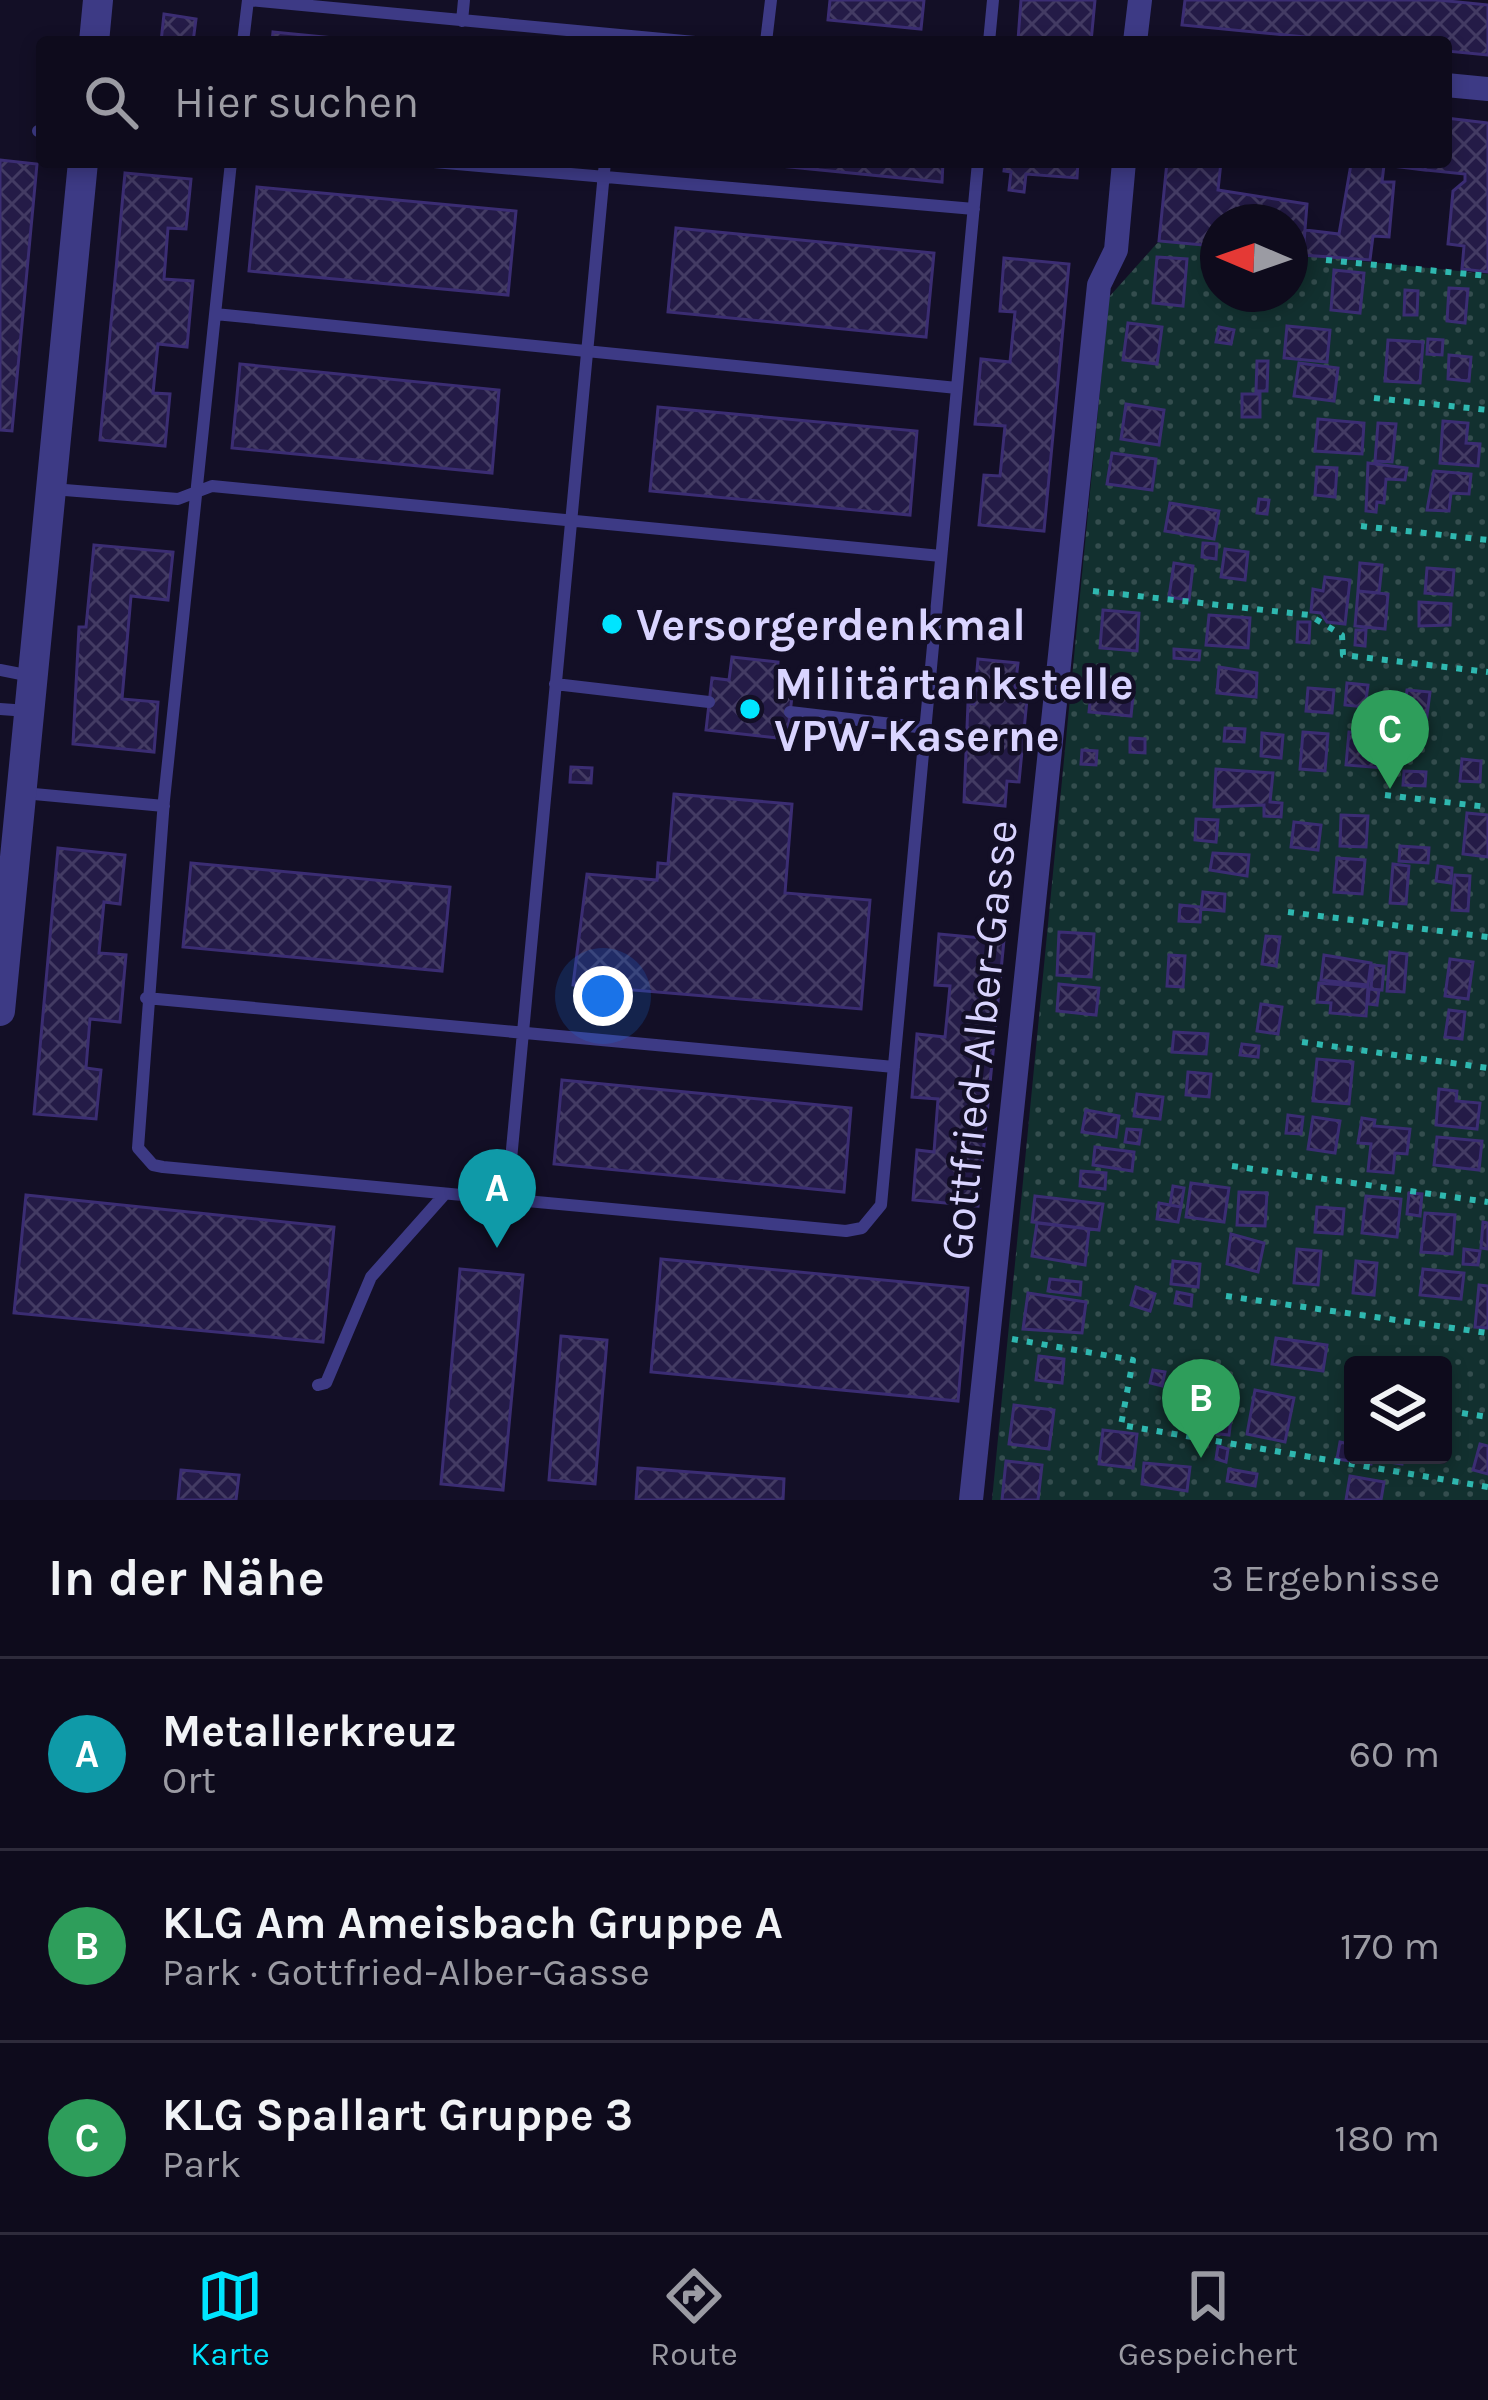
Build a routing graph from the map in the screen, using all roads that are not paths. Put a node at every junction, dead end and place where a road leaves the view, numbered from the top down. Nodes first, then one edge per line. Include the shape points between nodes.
1 (98, 0) edge
2 (248, 0) edge
3 (464, 0) edge
4 (771, 0) edge
5 (993, 0) edge
6 (1139, 0) edge
7 (462, 21) junction
8 (95, 36) edge
9 (244, 36) edge
10 (590, 36) edge
11 (767, 36) edge
12 (990, 36) edge
13 (1136, 36) edge
14 (1452, 86) edge
15 (1488, 89) edge
16 (82, 168) edge
17 (230, 168) edge
18 (494, 168) edge
19 (604, 168) edge
20 (977, 168) edge
21 (1123, 168) edge
22 (603, 179) junction
23 (974, 209) junction
24 (214, 314) junction
25 (587, 353) junction
26 (957, 388) junction
27 (51, 489) junction
28 (196, 492) junction
29 (571, 520) junction
30 (941, 556) junction
31 (0, 670) edge
32 (33, 676) junction
33 (555, 684) junction
34 (709, 702) dead end
35 (15, 710) edge
36 (790, 712) dead end
37 (926, 728) junction
38 (21, 793) junction
39 (164, 806) junction
40 (6, 895) edge
41 (146, 998) junction
42 (0, 1011) edge
43 (523, 1034) junction
44 (894, 1067) junction
45 (444, 1195) junction
46 (507, 1202) junction
47 (319, 1385) dead end
48 (971, 1500) edge

1 - 8 street
2 - 7 lane
2 - 9 lane
3 - 7 lane
4 - 11 lane
5 - 12 lane
6 - 13 street
7 - 10 lane
14 - 15 street
16 - 27 street
17 - 24 lane
18 - 22 lane
19 - 22 lane
20 - 23 lane
21 - 48 street, Gottfried-Alber-Gasse via 1116,250 1099,285
22 - 23 lane
22 - 25 lane
23 - 26 lane
24 - 25 lane
24 - 28 lane
25 - 26 lane
25 - 29 lane
26 - 30 lane
27 - 28 lane via 178,499
27 - 32 street
28 - 29 lane via 212,487
28 - 39 lane
29 - 30 lane
29 - 33 lane
30 - 37 lane
31 - 32 lane
32 - 35 street
33 - 34 lane
33 - 43 lane
35 - 38 street
36 - 37 lane
37 - 44 lane
38 - 39 lane
38 - 40 street
39 - 41 lane
40 - 42 street
41 - 43 lane
41 - 45 lane via 137,1138 153,1165
43 - 44 lane
43 - 46 lane
44 - 46 lane via 881,1205 862,1228
45 - 46 lane
45 - 47 lane via 371,1277

